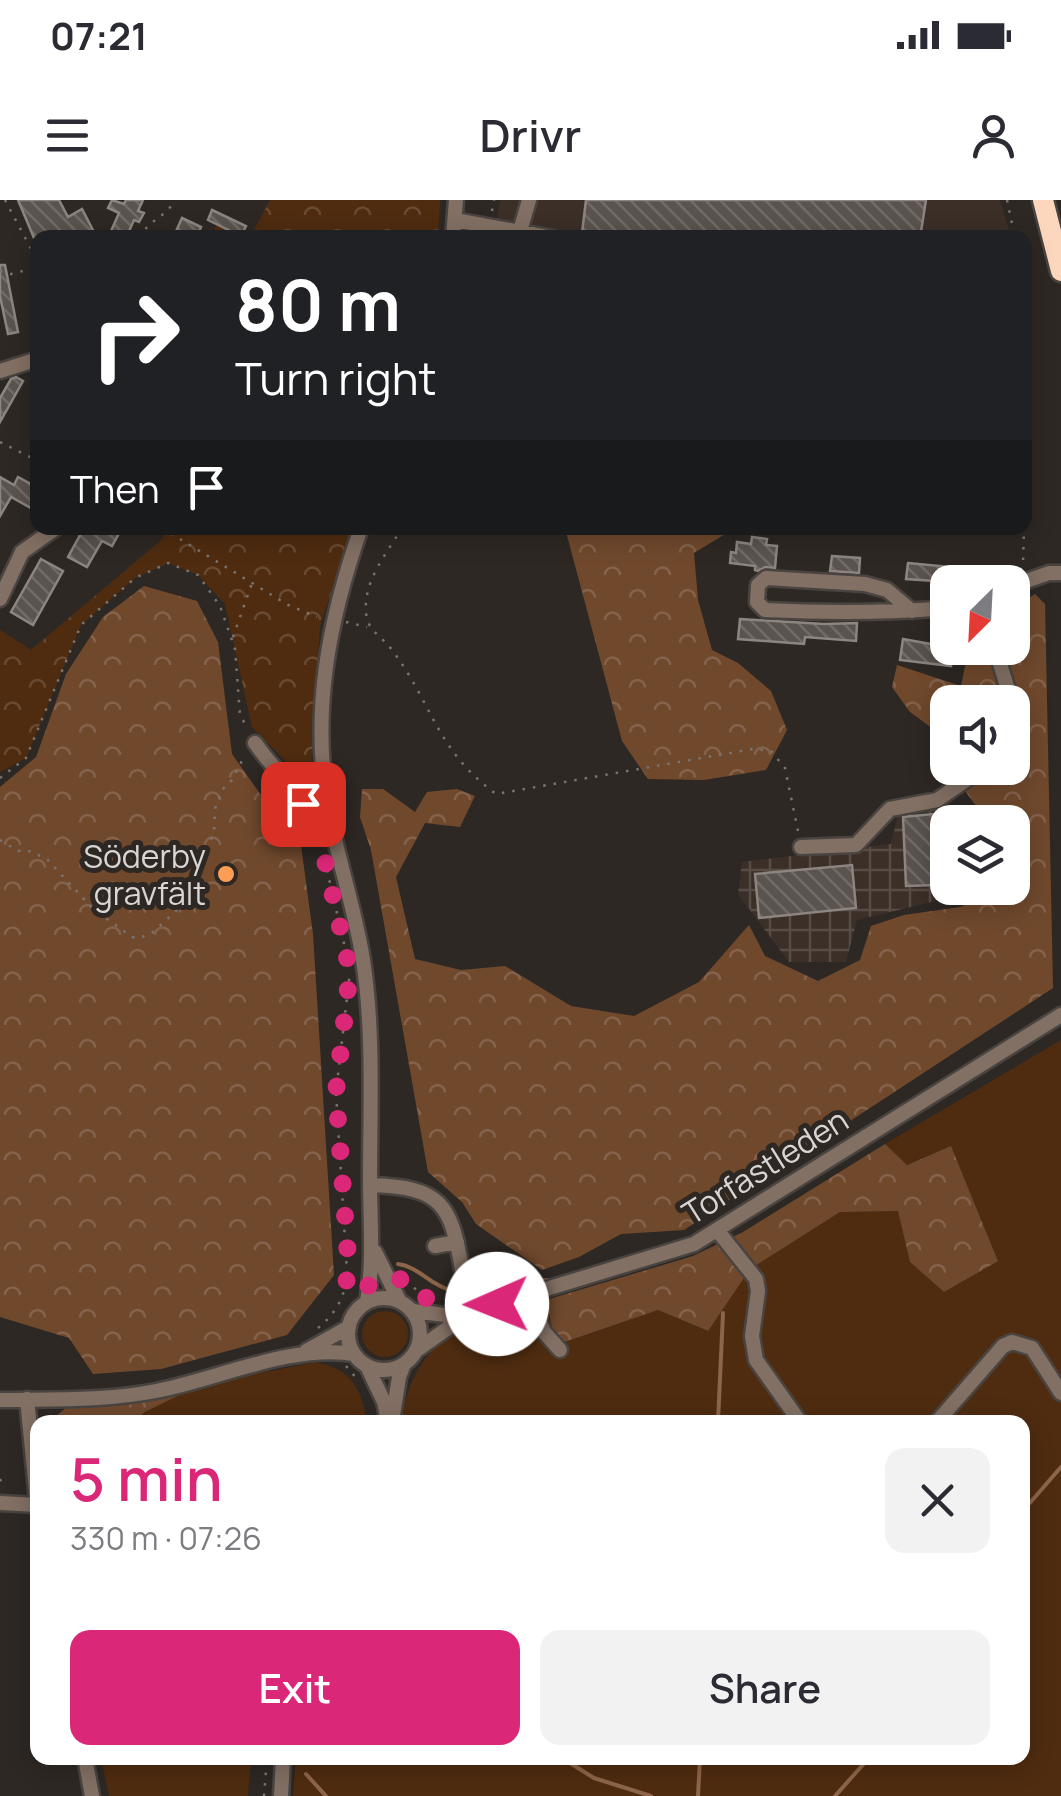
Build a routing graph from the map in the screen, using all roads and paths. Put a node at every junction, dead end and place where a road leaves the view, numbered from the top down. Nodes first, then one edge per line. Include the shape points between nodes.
1 (5, 200) edge
2 (176, 200) edge
3 (456, 200) edge
4 (1007, 200) edge
5 (1043, 200) edge
6 (527, 201) edge
7 (455, 220) junction
8 (144, 230) edge
9 (454, 230) edge
10 (514, 230) edge
11 (520, 230) edge
12 (1013, 230) edge
13 (30, 249) edge
14 (30, 268) edge
15 (0, 271) edge
16 (1061, 271) edge
17 (30, 362) edge
18 (0, 371) edge
19 (0, 442) edge
20 (30, 457) edge
21 (46, 535) edge
22 (174, 535) edge
23 (359, 535) edge
24 (398, 535) edge
25 (1024, 535) edge
26 (1022, 565) edge
27 (1055, 573) edge
28 (1030, 580) edge
29 (253, 582) junction
30 (0, 600) edge
31 (930, 610) edge
32 (912, 611) junction
33 (317, 617) dead end
34 (342, 621) dead end
35 (368, 628) junction
36 (232, 640) junction
37 (256, 743) junction
38 (0, 778) edge
39 (959, 785) edge
40 (328, 808) junction
41 (0, 840) edge
42 (801, 847) joint
43 (324, 857) dead end
44 (1057, 1017) edge
45 (370, 1185) junction
46 (716, 1230) junction
47 (371, 1242) junction
48 (457, 1242) junction
49 (435, 1246) dead end
50 (462, 1270) dead end
51 (388, 1281) junction
52 (528, 1294) junction
53 (428, 1299) dead end
54 (398, 1300) junction
55 (367, 1302) junction
56 (413, 1311) junction
57 (474, 1311) junction
58 (349, 1327) junction
59 (308, 1336) dead end
60 (417, 1350) junction
61 (560, 1350) dead end
62 (338, 1352) junction
63 (301, 1354) junction
64 (354, 1354) junction
65 (404, 1364) junction
66 (367, 1365) junction
67 (362, 1384) dead end
68 (1061, 1393) edge
69 (27, 1399) junction
70 (0, 1400) edge
71 (388, 1415) edge
72 (391, 1415) edge
73 (795, 1415) edge
74 (943, 1415) edge
75 (30, 1432) edge
76 (0, 1503) edge
77 (30, 1507) edge
78 (86, 1765) edge
79 (266, 1765) edge
80 (283, 1765) edge
81 (92, 1796) edge
82 (264, 1796) edge
83 (281, 1796) edge

1 - 13 path
2 - 8 path
3 - 7 street
4 - 12 path
5 - 16 highway
6 - 11 street
7 - 9 street
7 - 10 street
14 - 15 path
17 - 18 street
19 - 20 path
21 - 30 street via 22,552
22 - 29 path
23 - 40 street via 328,644 322,722
24 - 35 path via 372,578
25 - 26 path
27 - 28 street
29 - 33 path
29 - 36 path
31 - 32 street
32 - 32 street via 765,610 758,585 766,578 865,584 886,590
34 - 35 path
35 - 42 path via 391,649 449,750 496,794 771,751 786,768
36 - 37 path via 240,715
36 - 38 path via 220,606 198,575 168,562 134,578 81,626 26,758
37 - 40 street via 299,793
37 - 41 path via 222,790 197,892 148,935 132,937 111,924 47,858
39 - 42 street via 938,800 890,810 856,844
40 - 45 street via 356,916 368,998
43 - 59 path via 350,971 336,1092 348,1272 338,1306
44 - 46 street, Torfastleden
45 - 47 street
45 - 48 street via 427,1194 449,1216
46 - 52 street, Torfastleden via 694,1244
46 - 73 street via 756,1279 756,1360
47 - 51 street
47 - 55 street
48 - 49 street
48 - 50 street
51 - 53 path via 408,1282
51 - 54 street
52 - 57 street, Torfastleden
52 - 61 street
54 - 55 street
54 - 56 street
55 - 58 street
56 - 57 street, Torfastleden
56 - 60 street via 421,1334
57 - 60 street, Torfastleden
58 - 63 street
58 - 64 street
60 - 65 street
62 - 63 street
62 - 64 street
62 - 67 path
63 - 69 street via 151,1392
64 - 66 street
65 - 66 street via 386,1370
65 - 72 street
66 - 71 street
68 - 74 street via 1032,1348 1012,1342
69 - 70 street
69 - 75 street
76 - 77 street
78 - 81 street
79 - 82 path
80 - 83 street

